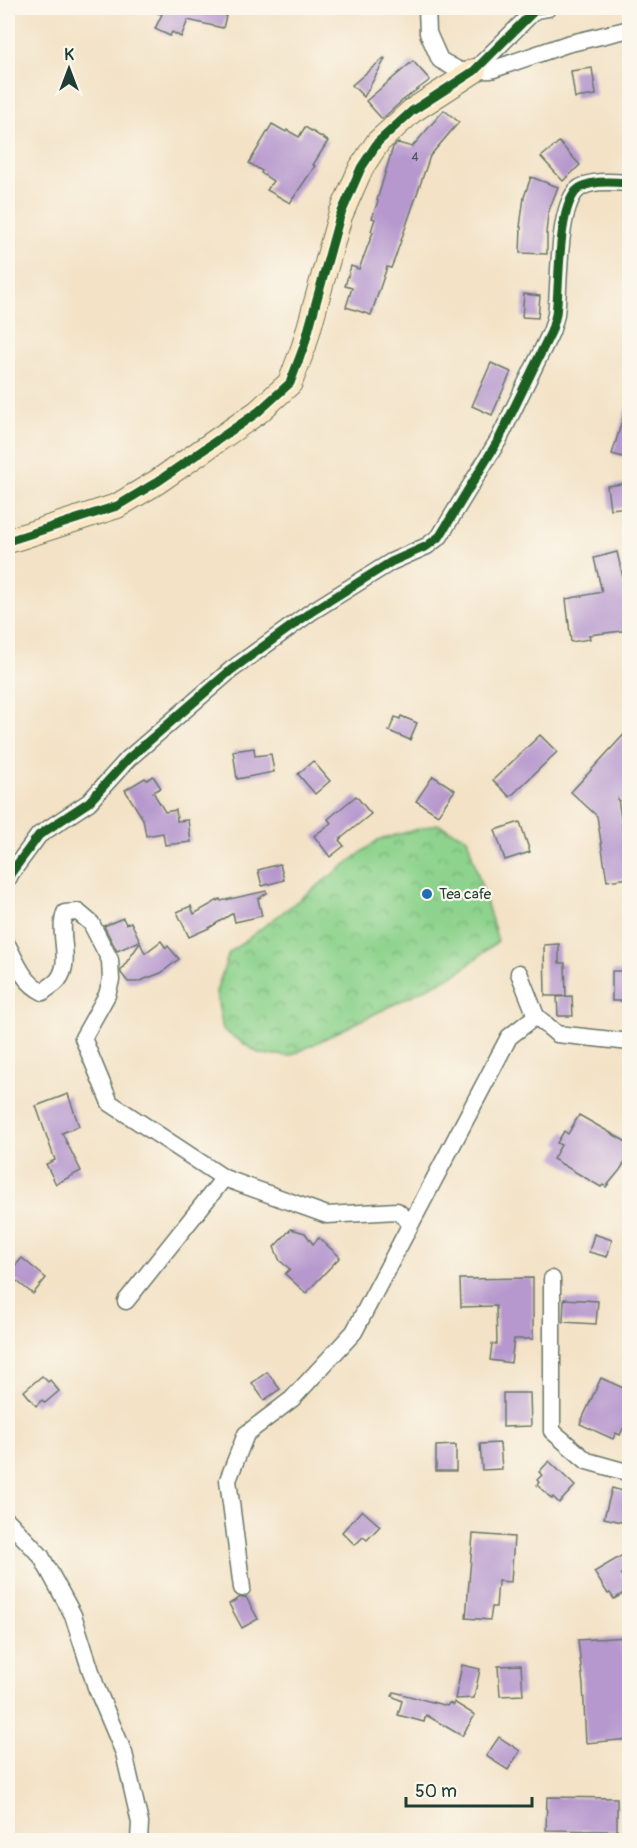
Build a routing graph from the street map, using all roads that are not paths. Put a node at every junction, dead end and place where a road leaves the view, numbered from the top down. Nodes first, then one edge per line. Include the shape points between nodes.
1 (427, 8) edge
2 (548, 8) edge
3 (630, 29) edge
4 (474, 71) junction
5 (630, 183) edge
6 (8, 541) edge
7 (8, 879) edge
8 (8, 946) edge
9 (519, 973) dead end
10 (536, 1016) junction
11 (630, 1042) edge
12 (224, 1178) junction
13 (411, 1223) junction
14 (552, 1279) dead end
15 (126, 1301) dead end
16 (630, 1473) edge
17 (8, 1521) edge
18 (242, 1588) dead end
19 (139, 1840) edge

1 - 4 street via 428,33 440,60 460,71
2 - 4 street via 535,10
3 - 4 street via 567,44 491,70
4 - 6 street via 412,111 378,142 361,168 340,216 304,346 290,382 258,412 117,506
5 - 7 street via 603,181 578,190 568,203 551,332 499,439 440,536 311,612 231,670 128,759 90,802 39,835
8 - 12 street via 22,974 43,992 59,980 64,964 65,914 78,912 91,923 110,960 111,980 83,1038 110,1102
9 - 10 street
10 - 11 street via 557,1034
10 - 13 street via 509,1037
12 - 13 street via 327,1215 397,1210
12 - 15 street
13 - 18 street via 354,1332 292,1399 246,1434 228,1480
14 - 16 street via 552,1431 587,1461
17 - 19 street via 41,1556 73,1615 96,1687 124,1753 140,1823

